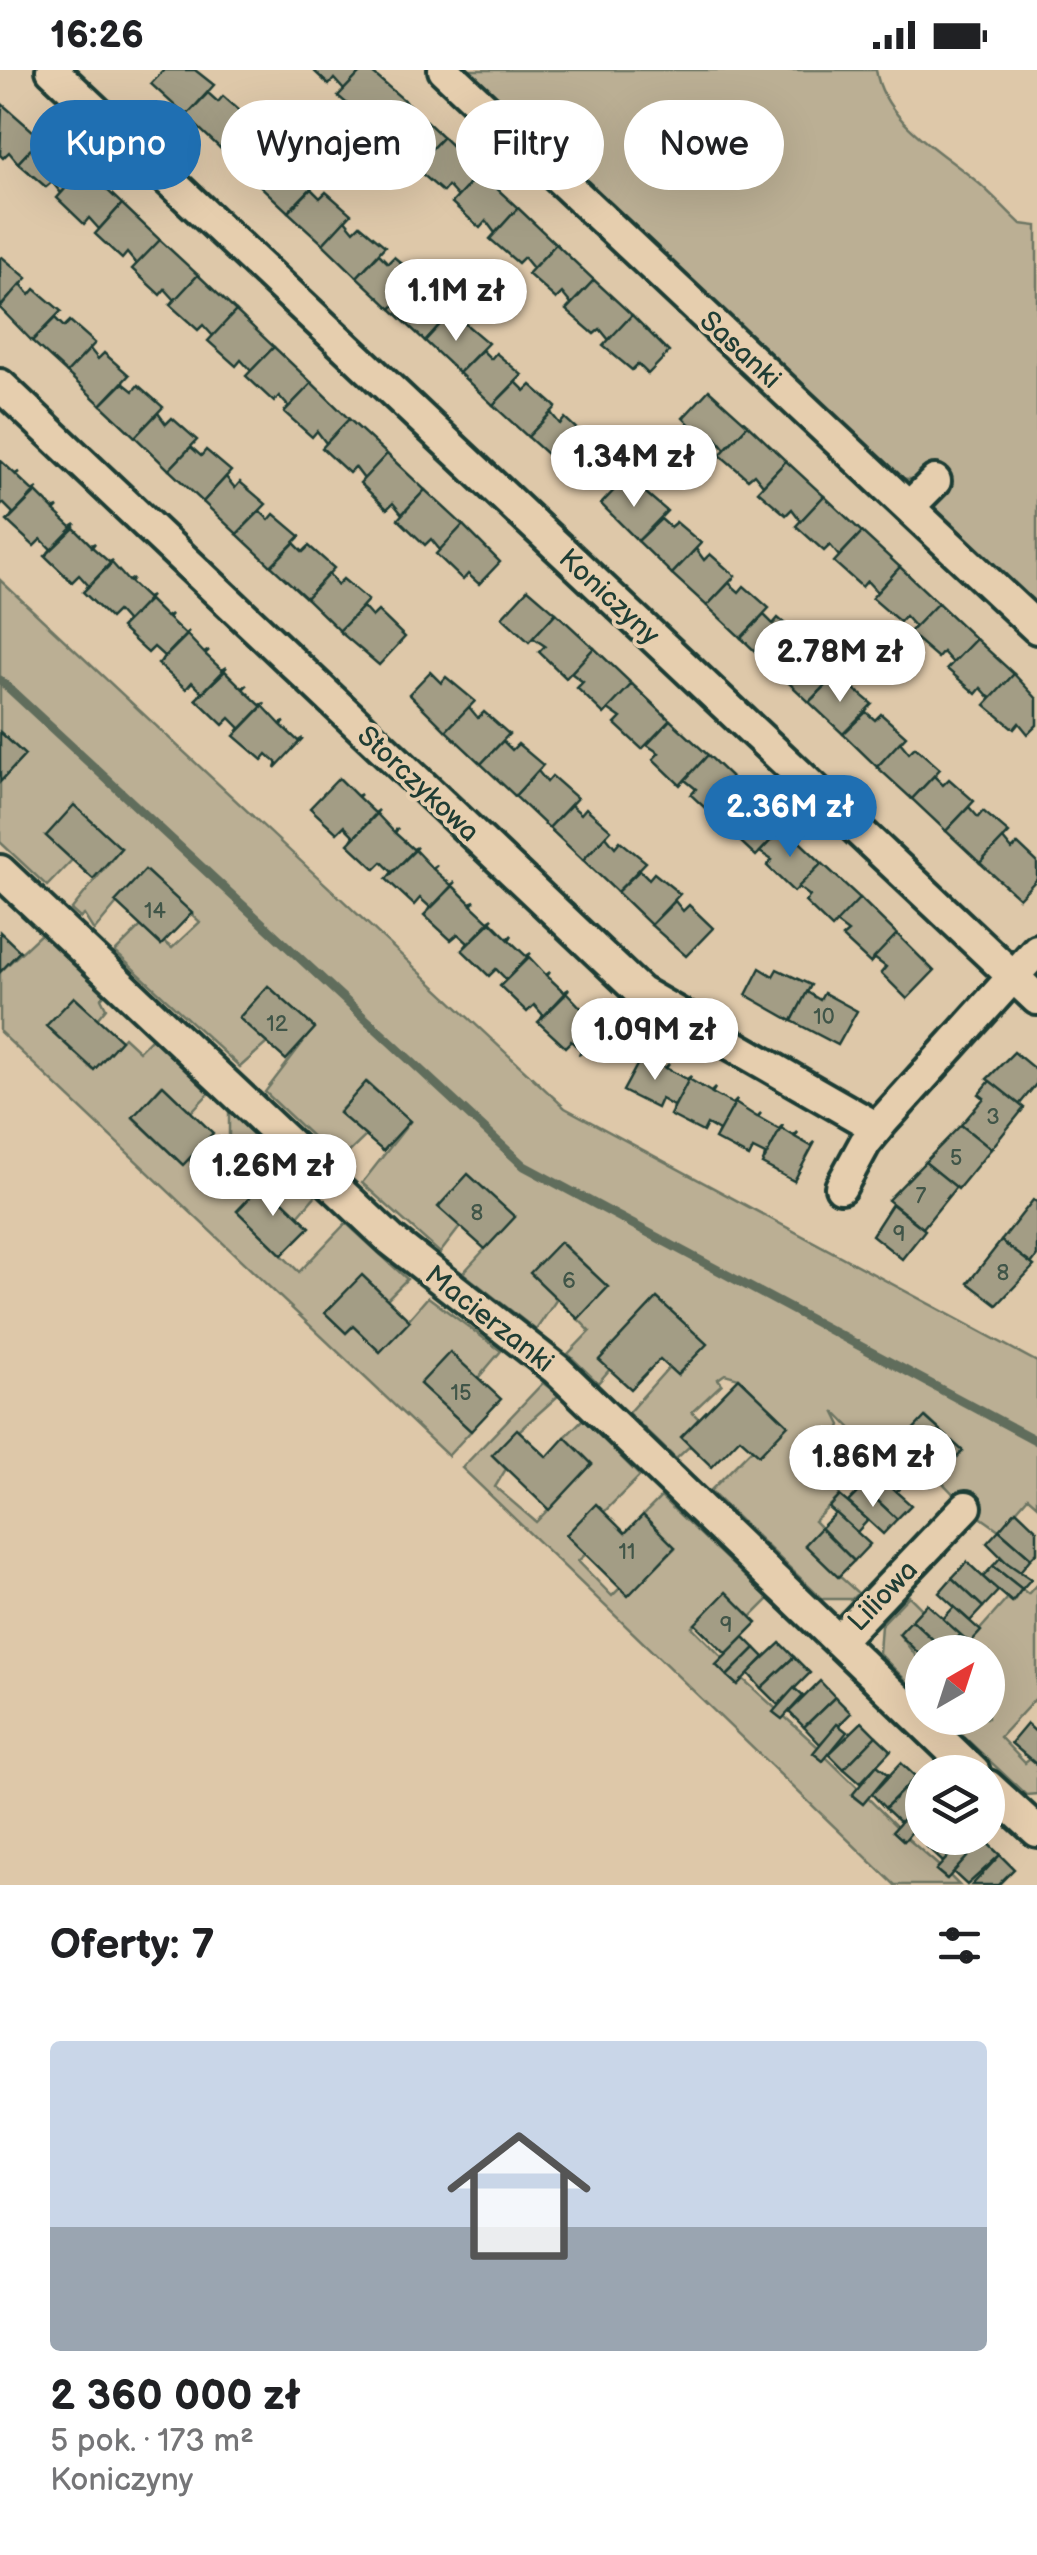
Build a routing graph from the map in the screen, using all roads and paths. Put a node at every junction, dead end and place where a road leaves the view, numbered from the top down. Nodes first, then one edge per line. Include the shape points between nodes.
1 (52, 70) edge
2 (444, 70) edge
3 (0, 385) edge
4 (935, 480) dead end
5 (910, 507) junction
6 (1037, 628) edge
7 (0, 871) edge
8 (1037, 950) edge
9 (1012, 978) junction
10 (1037, 999) edge
11 (877, 1128) junction
12 (841, 1187) dead end
13 (966, 1507) dead end
14 (839, 1640) junction
15 (957, 1755) edge
16 (1005, 1802) edge
17 (1037, 1831) edge

1 - 9 street, Koniczyny
2 - 5 street, Sasanki
3 - 11 street, Storczykowa via 640,992
4 - 5 street
5 - 6 street, Sasanki
7 - 14 street, Macierzanki via 391,1240 556,1369
8 - 9 street
9 - 10 street, Koniczyny
9 - 11 street
11 - 12 street
13 - 14 street, Liliowa
14 - 15 street, Macierzanki
16 - 17 street

